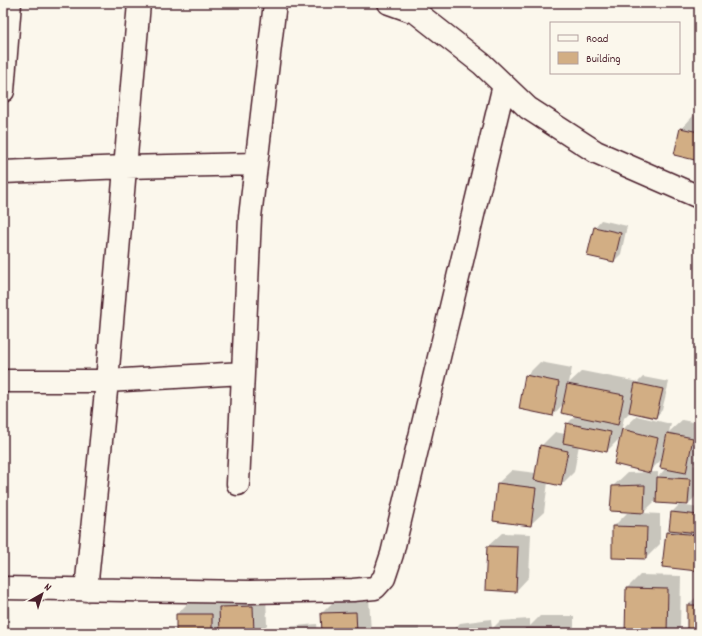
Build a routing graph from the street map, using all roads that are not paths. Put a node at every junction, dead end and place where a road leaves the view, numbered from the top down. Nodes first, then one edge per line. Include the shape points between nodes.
1 (10, 3) edge
2 (139, 3) edge
3 (275, 3) edge
4 (389, 3) edge
5 (504, 86) junction
6 (3, 91) edge
7 (256, 164) junction
8 (125, 167) junction
9 (3, 172) edge
10 (699, 197) edge
11 (243, 373) junction
12 (3, 381) edge
13 (107, 381) junction
14 (238, 484) dead end
15 (3, 588) edge
16 (86, 590) junction

1 - 6 street
2 - 8 street
3 - 7 street
4 - 5 street via 418,13 482,64
5 - 10 street via 528,108 596,152
5 - 16 street via 392,554 384,578 374,588 353,590
7 - 8 street
7 - 11 street via 250,217
8 - 9 street
8 - 13 street
11 - 13 street
11 - 14 street
12 - 13 street
13 - 16 street
15 - 16 street

